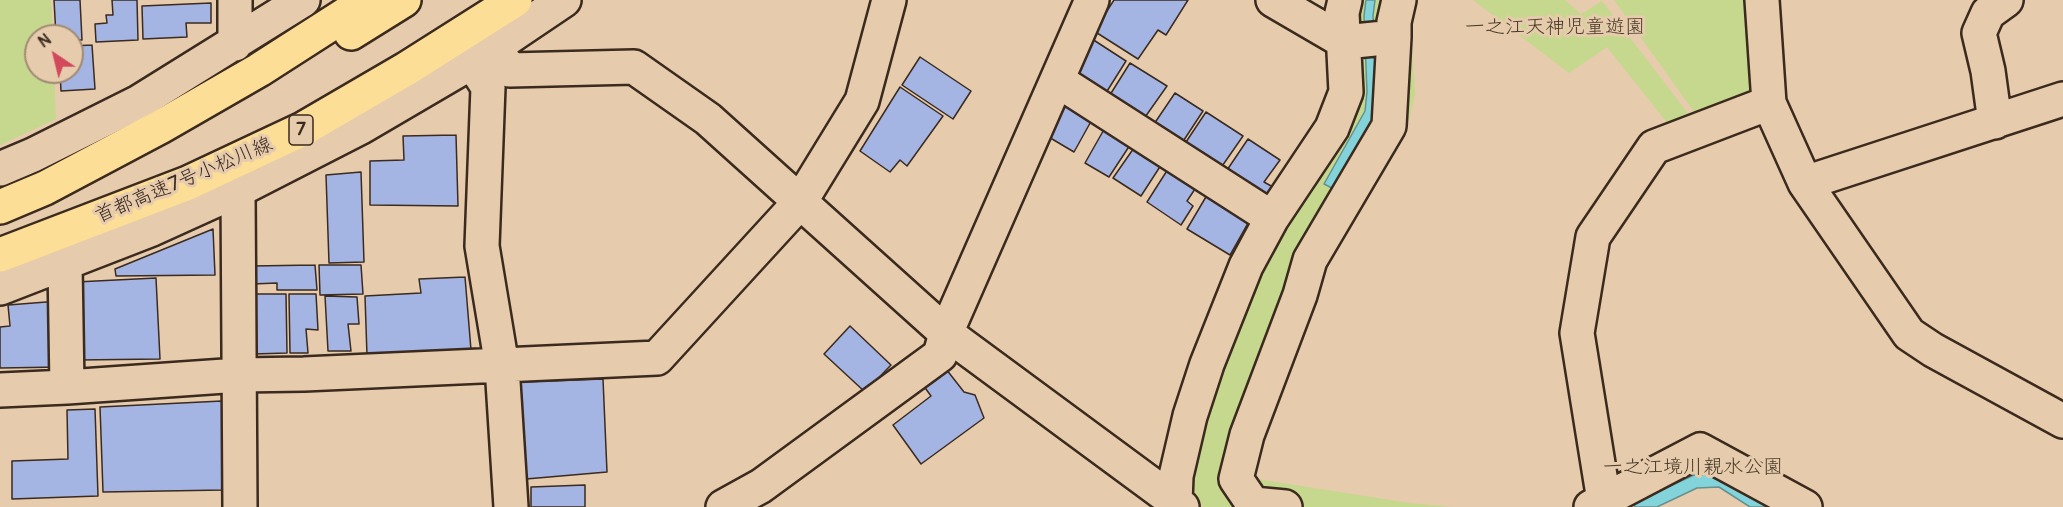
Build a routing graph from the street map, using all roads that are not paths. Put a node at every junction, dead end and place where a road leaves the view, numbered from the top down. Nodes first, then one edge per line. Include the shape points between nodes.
1 (235, 0) edge
2 (303, 0) edge
3 (369, 0) edge
4 (404, 0) edge
5 (475, 0) edge
6 (515, 0) edge
7 (564, 0) edge
8 (889, 0) edge
9 (1092, 0) edge
10 (1272, 0) edge
11 (1345, 0) edge
12 (1399, 0) edge
13 (1762, 0) edge
14 (2006, 0) edge
15 (1371, 39) junction
16 (235, 44) junction
17 (483, 55) junction
18 (1057, 80) junction
19 (2063, 99) edge
20 (1769, 103) junction
21 (1995, 122) junction
22 (0, 169) edge
23 (1805, 183) junction
24 (45, 188) junction
25 (238, 190) junction
26 (800, 202) junction
27 (0, 207) edge
28 (1272, 218) junction
29 (71, 229) junction
30 (0, 255) edge
31 (65, 264) junction
32 (0, 288) edge
33 (946, 333) junction
34 (502, 366) junction
35 (239, 375) junction
36 (67, 387) junction
37 (0, 390) edge
38 (2063, 421) edge
39 (1179, 504) edge
40 (1600, 505) edge
41 (240, 507) edge
42 (512, 507) edge
43 (723, 507) edge
44 (1285, 507) edge
45 (1805, 507) edge

1 - 16 street
2 - 16 street
3 - 24 highway via 219,93
4 - 24 highway via 171,134
5 - 29 highway via 402,53 300,115
6 - 29 highway, 首都高速7号小松川線 / 7 via 303,129 188,183
7 - 17 street
8 - 26 street via 862,101
9 - 18 street
10 - 15 street
11 - 15 street via 1342,13
12 - 15 street via 1394,22
13 - 20 street
14 - 21 street via 1988,13 1979,33
15 - 28 street via 1332,128
15 - 44 street via 1389,126 1310,260 1247,435 1236,479 1253,504
16 - 22 street via 140,102
17 - 25 street via 361,127
17 - 26 street via 510,70 634,67 708,119
17 - 34 street via 488,87 483,246
18 - 28 street
18 - 33 street
19 - 21 street
20 - 23 street
20 - 40 street via 1654,147 1593,237 1577,333
21 - 23 street
23 - 38 street via 1909,334
24 - 27 highway
25 - 31 street
25 - 35 street
26 - 33 street
26 - 34 street via 657,358
28 - 39 street via 1246,266 1190,416 1176,476
29 - 30 highway, 首都高速7号小松川線 / 7
31 - 32 street
31 - 36 street
33 - 39 street
33 - 43 street via 940,354 761,486
34 - 35 street
34 - 42 street
35 - 36 street
35 - 41 street
36 - 37 street
40 - 45 street via 1700,450

